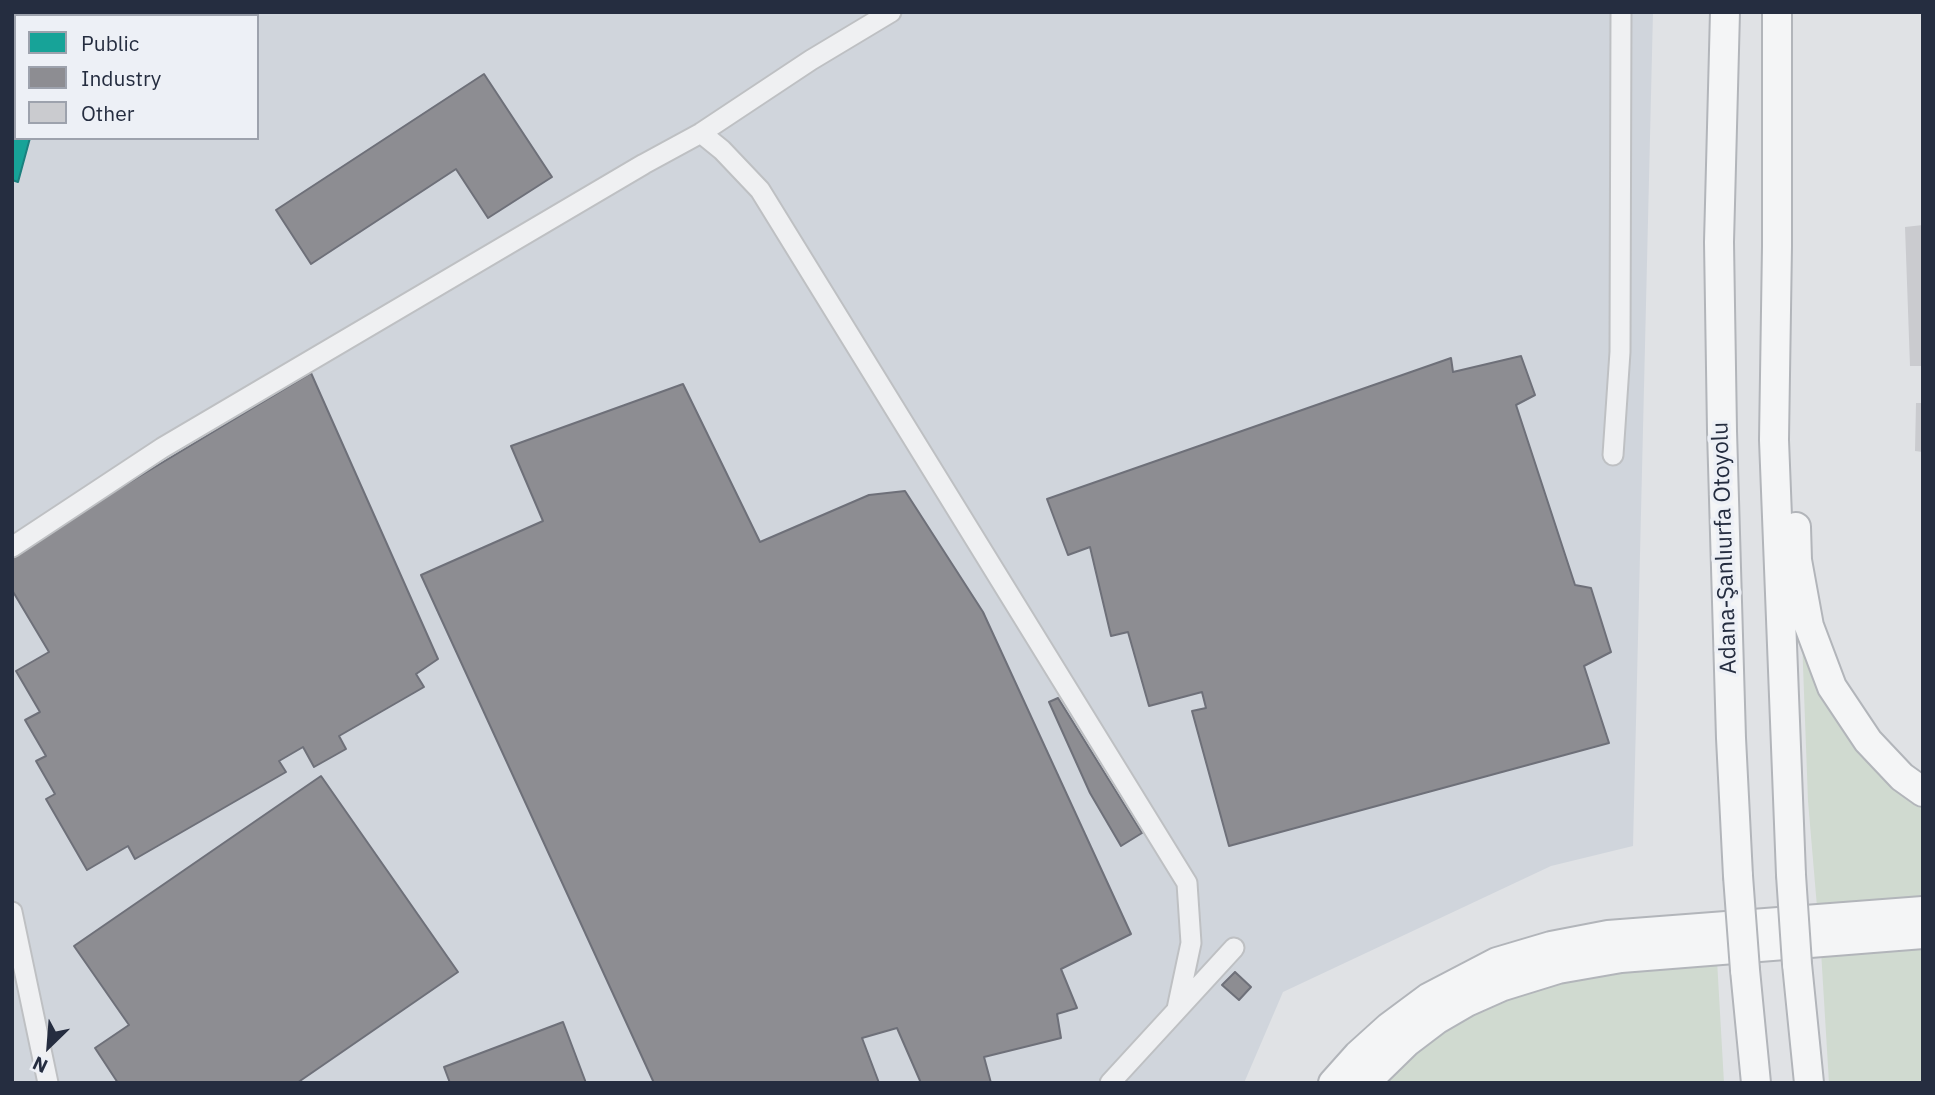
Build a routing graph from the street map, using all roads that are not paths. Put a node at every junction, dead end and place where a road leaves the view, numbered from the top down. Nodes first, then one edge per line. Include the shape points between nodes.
1 (891, 12) edge
2 (1621, 12) edge
3 (1725, 12) edge
4 (1777, 12) edge
5 (701, 134) junction
6 (1777, 246) junction
7 (1613, 455) dead end
8 (12, 547) edge
9 (1923, 792) edge
10 (1923, 911) edge
11 (12, 912) edge
12 (1923, 934) edge
13 (1234, 948) dead end
14 (1177, 1009) junction
15 (48, 1083) edge
16 (1110, 1083) edge
17 (1333, 1083) edge
18 (1365, 1083) edge
19 (1756, 1083) edge
20 (1809, 1083) edge

1 - 5 street
2 - 7 street via 1620,352
3 - 19 highway, Adana-Şanlıurfa Otoyolu, bridge via 1719,242 1730,724
4 - 6 highway
5 - 8 street via 162,448
5 - 14 street via 761,190 1187,883 1191,943
6 - 9 highway via 1793,433 1797,560 1809,626 1832,687 1868,741
6 - 20 highway, bridge via 1774,440 1791,875
10 - 17 highway via 1608,935 1551,946 1497,962 1428,998 1369,1046
11 - 15 street
12 - 18 highway via 1621,958 1558,969 1503,986 1436,1020
13 - 14 street
14 - 16 street

